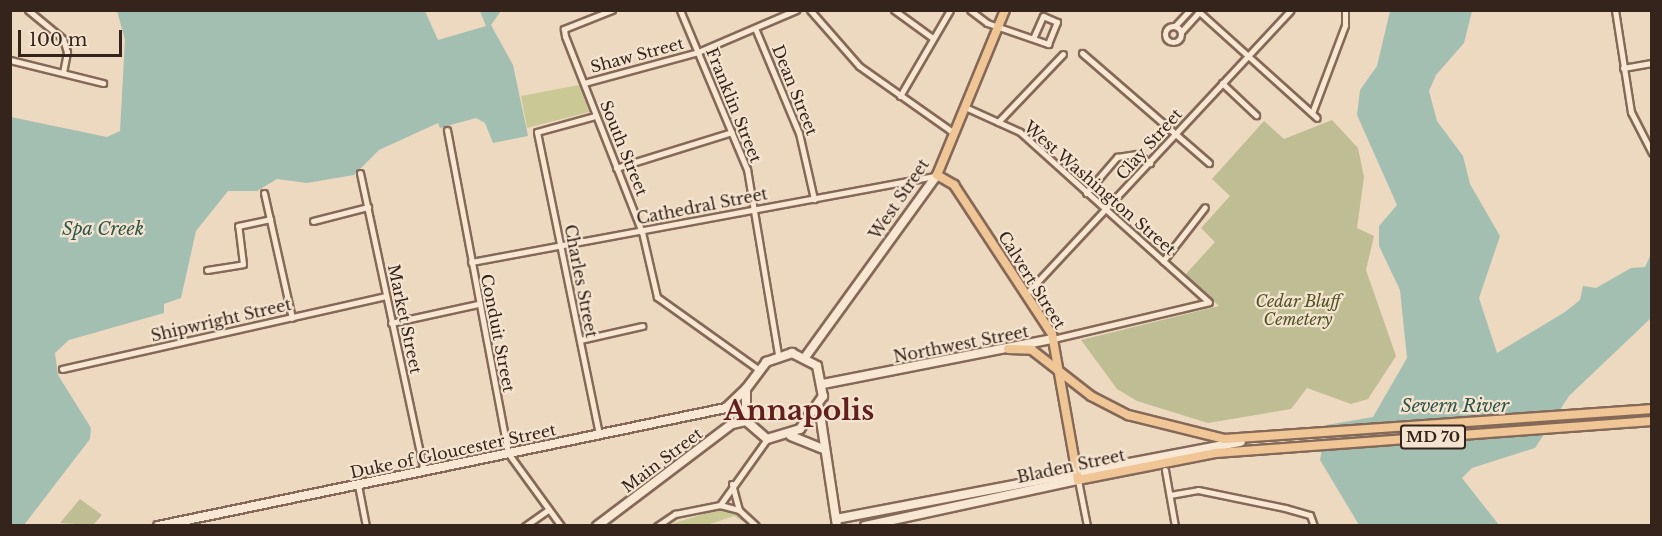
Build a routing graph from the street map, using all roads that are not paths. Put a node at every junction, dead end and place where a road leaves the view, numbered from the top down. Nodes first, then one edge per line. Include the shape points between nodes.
1 (28, 10) edge
2 (612, 10) edge
3 (680, 10) edge
4 (796, 10) edge
5 (810, 10) edge
6 (894, 10) edge
7 (950, 10) edge
8 (970, 10) edge
9 (1005, 10) edge
10 (1190, 10) edge
11 (1291, 10) edge
12 (1345, 10) edge
13 (1615, 10) edge
14 (1199, 11) edge
15 (999, 26) junction
16 (1175, 26) junction
17 (755, 28) junction
18 (1181, 32) junction
19 (931, 37) junction
20 (1034, 38) junction
21 (698, 52) junction
22 (1082, 53) dead end
23 (1063, 54) dead end
24 (1250, 55) junction
25 (10, 60) edge
26 (1652, 63) edge
27 (1623, 68) junction
28 (63, 73) junction
29 (103, 83) dead end
30 (1222, 83) junction
31 (584, 84) junction
32 (900, 96) junction
33 (965, 107) junction
34 (1312, 113) junction
35 (1256, 115) dead end
36 (596, 116) junction
37 (1317, 118) dead end
38 (998, 122) junction
39 (447, 130) dead end
40 (732, 132) junction
41 (954, 133) junction
42 (1177, 134) junction
43 (1652, 153) edge
44 (1209, 163) dead end
45 (1150, 164) junction
46 (616, 168) junction
47 (360, 173) dead end
48 (937, 175) junction
49 (264, 193) dead end
50 (1086, 193) junction
51 (814, 199) junction
52 (368, 207) junction
53 (1205, 207) dead end
54 (755, 210) junction
55 (1108, 211) junction
56 (270, 219) junction
57 (313, 221) dead end
58 (642, 232) junction
59 (561, 248) junction
60 (1163, 261) junction
61 (471, 262) junction
62 (207, 270) dead end
63 (1026, 294) junction
64 (386, 296) junction
65 (1209, 302) joint
66 (478, 304) junction
67 (292, 318) junction
68 (391, 323) junction
69 (642, 326) dead end
70 (1053, 339) junction
71 (580, 340) junction
72 (1008, 349) junction
73 (778, 355) junction
74 (806, 356) junction
75 (62, 369) dead end
76 (758, 369) junction
77 (1060, 373) junction
78 (823, 384) junction
79 (746, 389) junction
80 (819, 406) junction
81 (1652, 409) edge
82 (746, 421) junction
83 (1652, 422) edge
84 (599, 435) junction
85 (790, 436) junction
86 (767, 439) junction
87 (1254, 440) junction
88 (1285, 443) junction
89 (824, 449) junction
90 (508, 453) junction
91 (1076, 469) junction
92 (424, 471) junction
93 (1165, 471) dead end
94 (1078, 480) junction
95 (732, 484) junction
96 (358, 485) junction
97 (1170, 495) junction
98 (720, 505) junction
99 (549, 509) junction
100 (739, 510) junction
101 (200, 521) edge
102 (836, 522) edge
103 (158, 525) edge
104 (366, 525) edge
105 (525, 525) edge
106 (561, 525) edge
107 (597, 525) edge
108 (657, 525) edge
109 (756, 525) edge
110 (865, 525) edge
111 (1087, 525) edge
112 (1175, 525) edge
113 (1314, 525) edge

1 - 28 street via 63,39 67,52
2 - 31 street, South Street via 564,29
3 - 21 street, Franklin Street
4 - 17 street, Shaw Street
5 - 32 street via 853,61
6 - 19 street
7 - 19 street
8 - 15 street
9 - 15 main road, West Street
10 - 16 street
11 - 24 street, Clay Street
12 - 34 street via 1345,25
13 - 27 street
14 - 18 street
14 - 24 street
15 - 20 street
15 - 33 main road, West Street
16 - 18 street
16 - 18 street via 1165,30 1166,40 1177,42
17 - 21 street, Shaw Street
17 - 51 street, Dean Street via 799,133
19 - 32 street
20 - 20 street via 1048,44 1057,22 1043,16
21 - 31 street, Shaw Street
21 - 40 street, Franklin Street
22 - 42 street
23 - 38 street
24 - 30 street, Clay Street
24 - 34 street
25 - 28 street
26 - 27 street
27 - 43 street via 1635,127
28 - 29 street
30 - 35 street
30 - 42 street, Clay Street
31 - 36 street, South Street
32 - 41 street
33 - 38 street, West Washington Street
33 - 41 main road, West Street
34 - 37 street
36 - 46 street, South Street
36 - 59 street, Charles Street via 537,132
38 - 50 street, West Washington Street via 1020,132
39 - 61 street, Conduit Street
40 - 46 street
40 - 54 street, Franklin Street
41 - 48 main road, West Street
42 - 44 street
42 - 45 street, Clay Street
45 - 50 street via 1137,154 1117,157
45 - 55 street, Clay Street
46 - 58 street, South Street
47 - 52 street, Market Street
48 - 51 street, Cathedral Street
48 - 63 main road, Calvert Street via 954,185
48 - 74 main road, West Street
49 - 56 street
50 - 55 street, West Washington Street
51 - 54 street, Cathedral Street
52 - 57 street
52 - 64 street, Market Street
53 - 60 street
54 - 58 street, Cathedral Street
54 - 73 street, Franklin Street
55 - 60 street, West Washington Street
55 - 63 street, Clay Street
56 - 62 street via 238,226 243,264
56 - 67 street
58 - 59 street, Cathedral Street
58 - 76 street, South Street via 662,304
59 - 61 street, Cathedral Street
59 - 71 street, Charles Street
60 - 65 street, West Washington Street
61 - 66 street, Conduit Street
63 - 70 main road, Calvert Street
64 - 67 street, Shipwright Street
64 - 68 street, Market Street
65 - 70 street, Northwest Street
66 - 68 street
66 - 90 street, Conduit Street
67 - 75 street, Shipwright Street
68 - 92 street, Market Street
69 - 71 street
70 - 72 main road, Northwest Street
70 - 77 main road, Calvert Street
71 - 84 street, Charles Street
72 - 77 main road via 1032,350
72 - 78 main road, Northwest Street
73 - 74 main road
73 - 76 main road
74 - 78 main road via 817,366
76 - 79 main road
77 - 87 main road via 1091,396 1155,425
77 - 91 main road, Calvert Street
78 - 80 main road
79 - 82 main road
79 - 84 main road, Duke of Gloucester Street via 730,407
80 - 85 main road
80 - 89 main road
81 - 88 main road, MD 70
82 - 86 main road
82 - 107 main road, Main Street via 732,424
83 - 88 main road, MD 70
84 - 90 main road, Duke of Gloucester Street
85 - 86 main road
85 - 89 main road
86 - 95 street
87 - 88 main road, MD 70
87 - 91 main road, Bladen Street / MD 70
88 - 94 main road, Bladen Street / MD 70
89 - 102 main road
90 - 92 main road, Duke of Gloucester Street
90 - 99 street, Conduit Street
91 - 94 main road, Calvert Street
91 - 102 main road, Bladen Street / MD 70
92 - 96 main road, Duke of Gloucester Street
93 - 97 street
94 - 110 main road, Bladen Street / MD 70
94 - 111 street, Calvert Street
95 - 98 street
95 - 100 street
96 - 101 main road, Duke of Gloucester Street
96 - 104 street
97 - 112 street
97 - 113 street via 1198,490 1270,505 1306,513
98 - 100 street
98 - 108 street via 675,514
99 - 105 street
99 - 106 street, Conduit Street
100 - 109 street
101 - 103 main road, Duke of Gloucester Street

